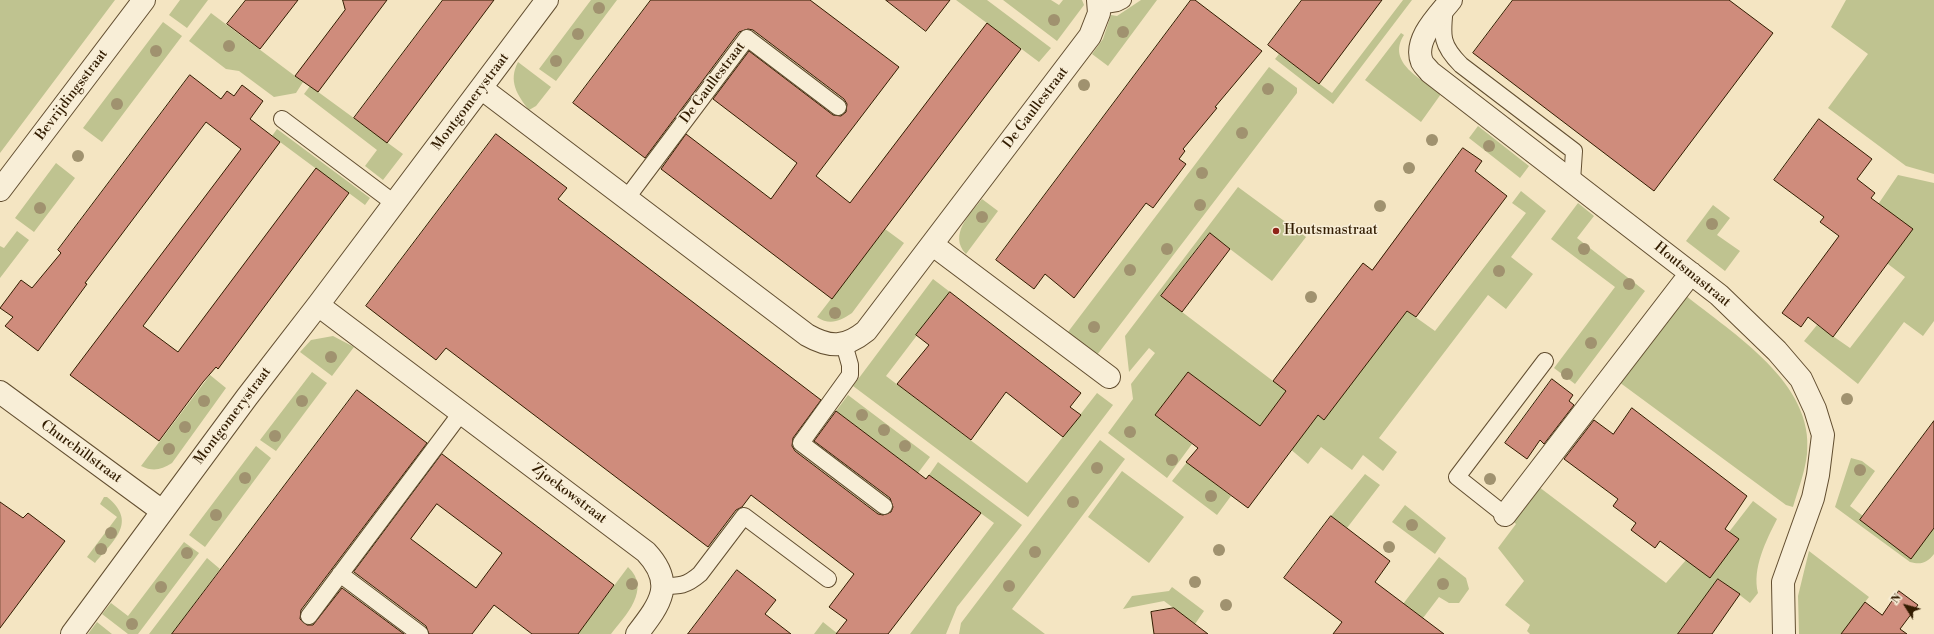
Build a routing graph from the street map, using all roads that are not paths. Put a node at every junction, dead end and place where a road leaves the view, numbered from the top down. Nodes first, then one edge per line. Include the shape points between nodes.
1 (144, 0) edge
2 (547, 0) edge
3 (1123, 0) edge
4 (1099, 3) edge
5 (1448, 4) edge
6 (481, 88) junction
7 (838, 106) dead end
8 (282, 119) dead end
9 (0, 190) edge
10 (626, 199) junction
11 (394, 204) junction
12 (933, 244) junction
13 (1691, 273) junction
14 (318, 305) junction
15 (844, 344) junction
16 (1546, 361) dead end
17 (1109, 377) dead end
18 (0, 392) edge
19 (462, 413) junction
20 (884, 506) dead end
21 (162, 511) junction
22 (1505, 515) joint
23 (340, 574) junction
24 (828, 579) dead end
25 (662, 586) junction
26 (309, 616) dead end
27 (72, 632) edge
28 (420, 634) edge
29 (637, 634) edge
30 (1784, 634) edge

1 - 9 street, Bevrijdingsstraat
2 - 6 street, Montgomerystraat
3 - 4 lane, De Gaullestraat via 1117,3
4 - 12 street, De Gaullestraat via 1096,23 1090,36
5 - 13 street, Houtsmastraat via 1427,31 1420,47 1422,62 1430,72
6 - 10 street
6 - 11 street, Montgomerystraat
7 - 10 lane, De Gaullestraat via 747,38
8 - 11 lane
10 - 15 street via 807,336 821,343
11 - 14 street, Montgomerystraat
12 - 15 street, De Gaullestraat via 866,331
12 - 17 street
13 - 22 street
13 - 30 street, Houtsmastraat via 1719,295 1777,351 1801,379 1815,409 1823,435 1813,498 1783,582
14 - 19 street, Zjoekowstraat
14 - 21 street, Montgomerystraat
15 - 20 lane via 850,365 850,376 801,443
16 - 22 lane via 1457,477
18 - 21 street, Churchillstraat
19 - 23 lane
19 - 25 street, Zjoekowstraat via 646,552 662,574
21 - 27 street, Montgomerystraat
23 - 26 lane
23 - 28 lane
24 - 25 lane via 744,516 700,574 691,582 682,586
25 - 29 street, Zjoekowstraat via 658,605

